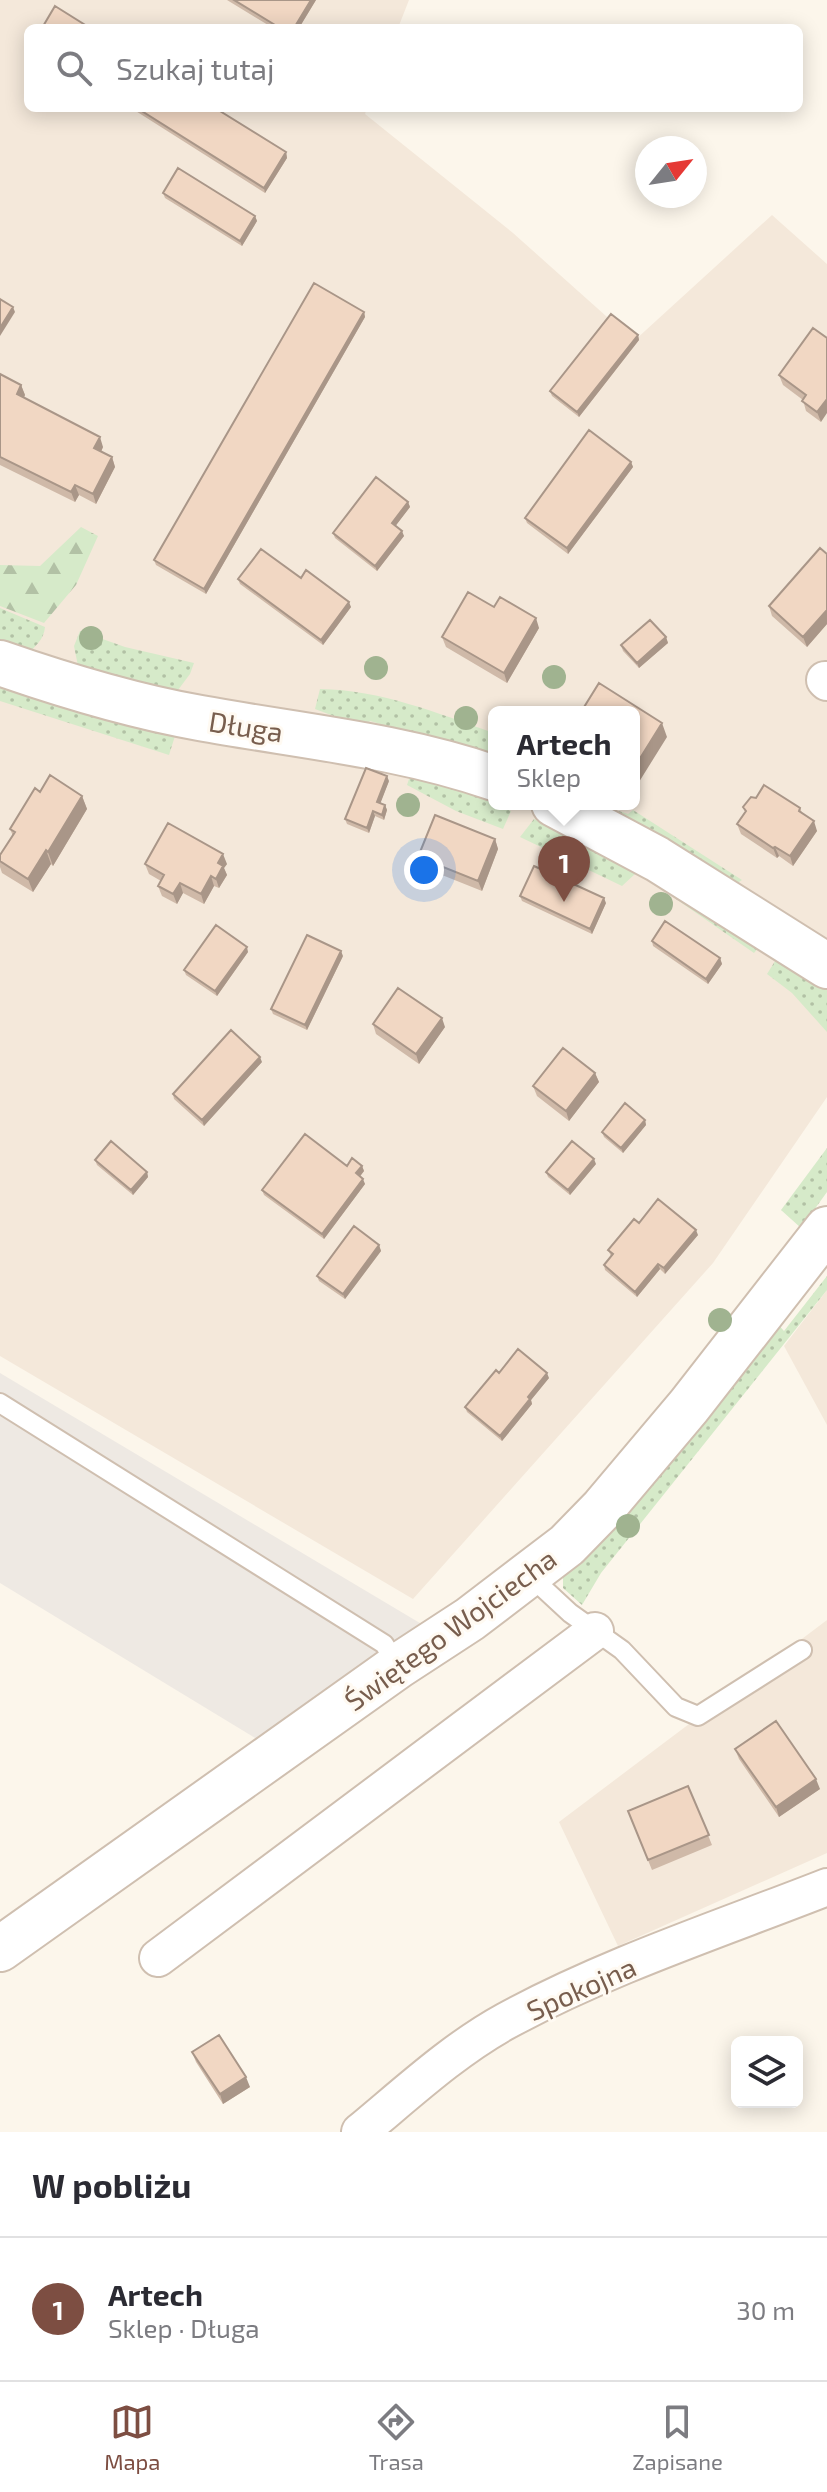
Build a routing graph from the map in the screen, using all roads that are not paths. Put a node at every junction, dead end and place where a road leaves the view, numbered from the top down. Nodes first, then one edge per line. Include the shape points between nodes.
1 (0, 663) edge
2 (488, 776) edge
3 (565, 810) edge
4 (827, 966) edge
5 (827, 1229) edge
6 (0, 1403) edge
7 (529, 1575) junction
8 (595, 1631) junction
9 (802, 1650) dead end
10 (398, 1666) junction
11 (827, 1887) edge
12 (0, 1949) edge
13 (158, 1958) dead end
14 (360, 2132) edge

1 - 2 street, Długa via 150,708 386,748
3 - 4 street via 657,859
5 - 7 street, Świętego Wojciecha via 603,1508
6 - 10 lane via 384,1644
7 - 8 lane
7 - 10 street, Świętego Wojciecha
8 - 9 lane via 622,1650 676,1707 698,1716
8 - 13 street
10 - 12 street, Świętego Wojciecha
11 - 14 street, Spokojna via 580,1985 503,2022

